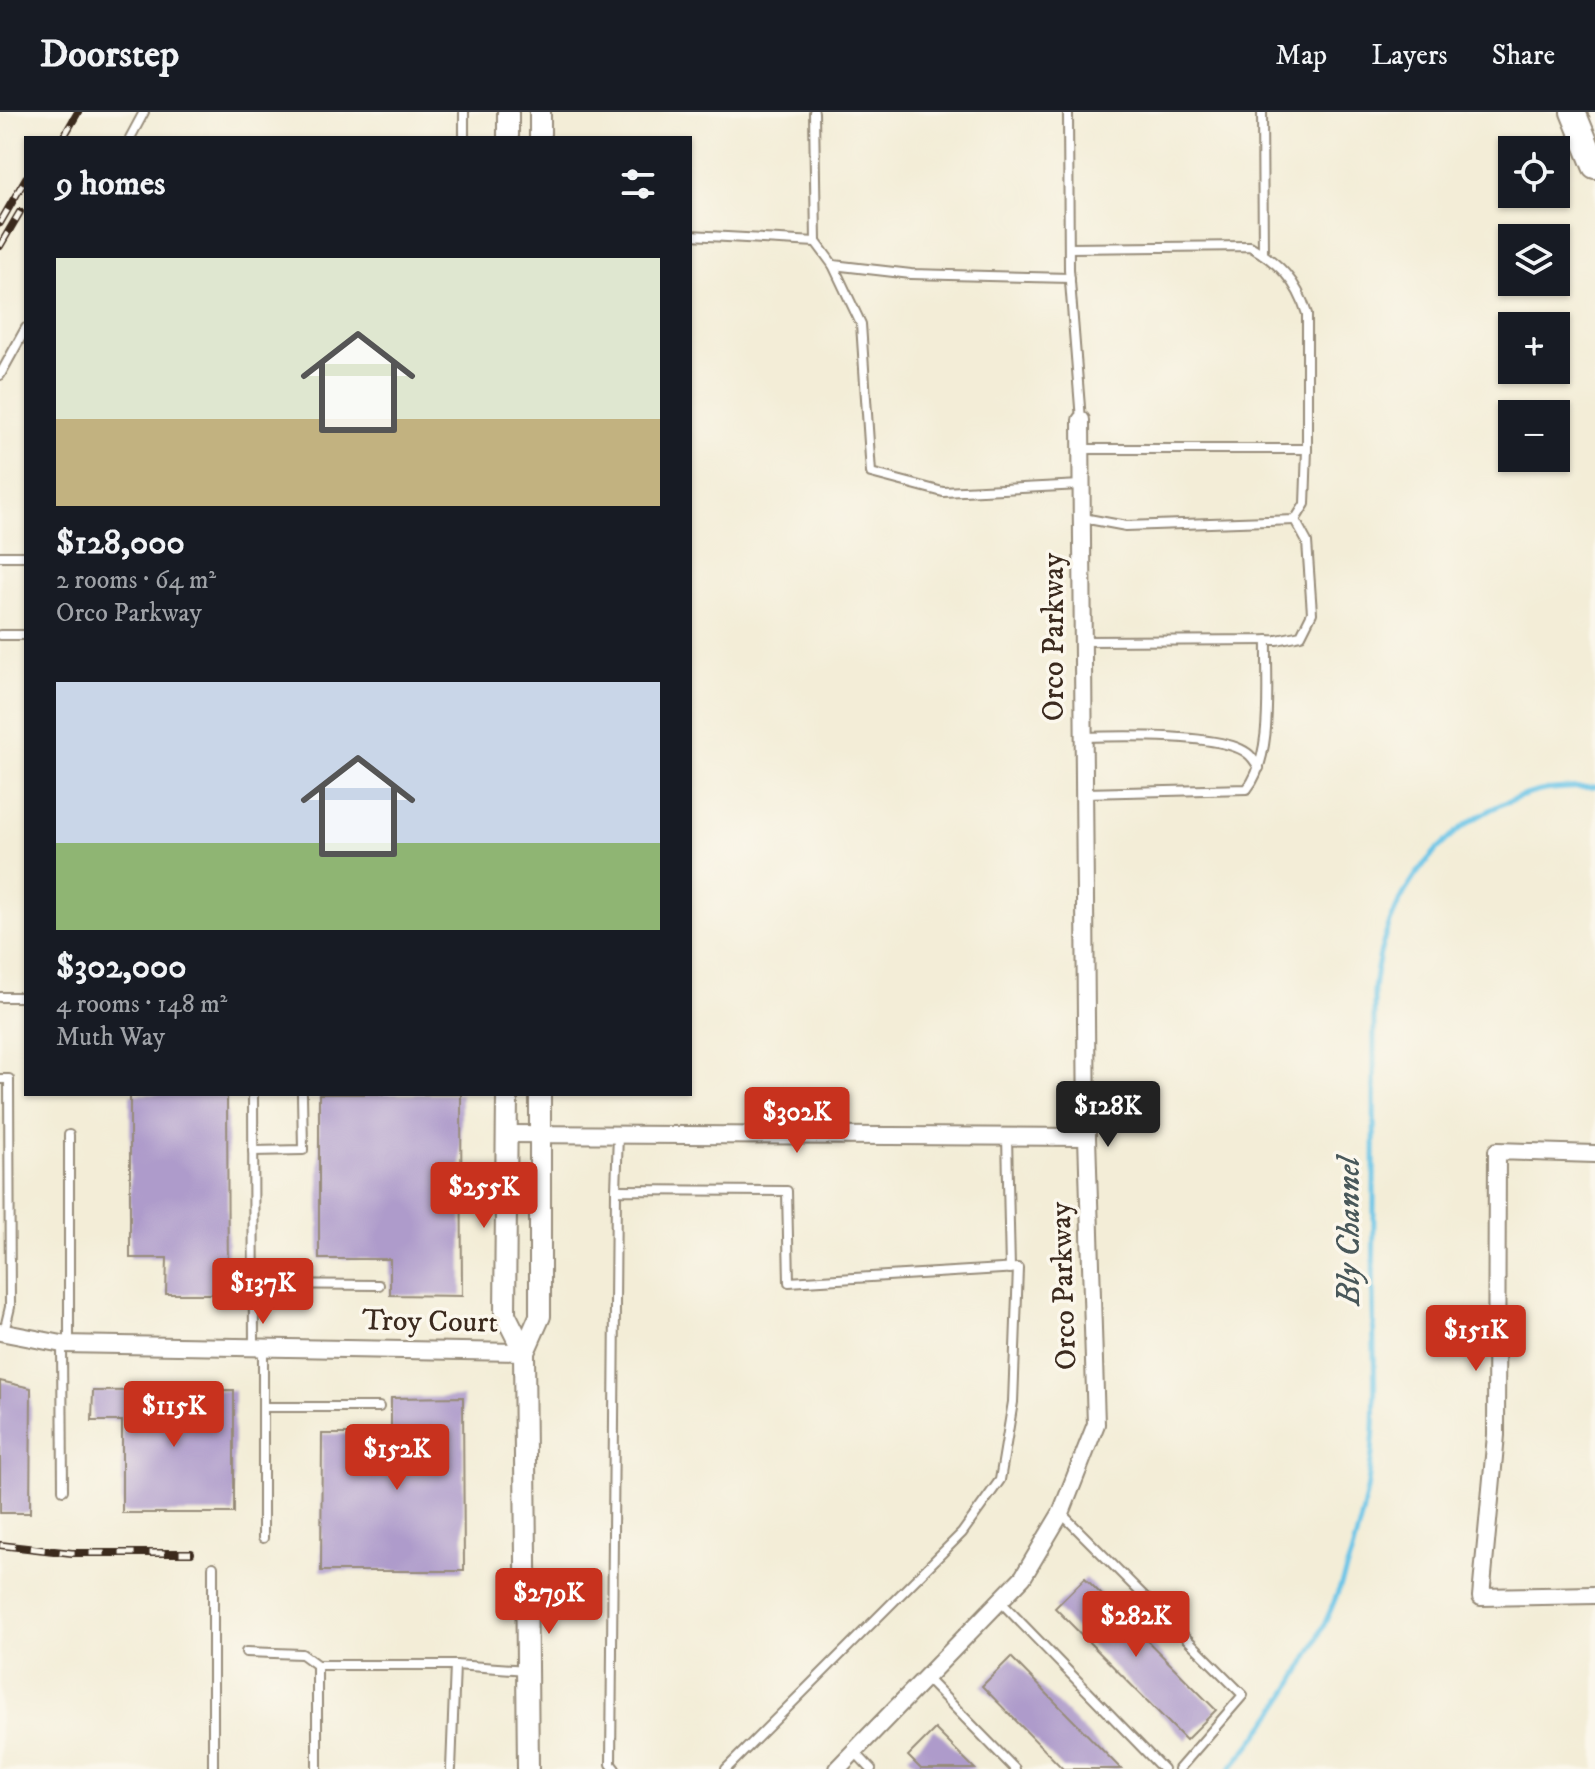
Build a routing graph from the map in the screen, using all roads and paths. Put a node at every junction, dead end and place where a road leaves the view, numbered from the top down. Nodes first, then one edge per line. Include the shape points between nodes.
1 (144, 112) edge
2 (464, 112) edge
3 (508, 112) edge
4 (540, 112) edge
5 (814, 112) edge
6 (1068, 112) edge
7 (1262, 112) edge
8 (1573, 112) edge
9 (131, 136) edge
10 (464, 136) edge
11 (508, 136) edge
12 (540, 136) edge
13 (1595, 166) edge
14 (692, 235) edge
15 (816, 242) junction
16 (1069, 248) junction
17 (1263, 254) junction
18 (833, 265) junction
19 (1070, 278) junction
20 (24, 332) edge
21 (0, 375) edge
22 (1081, 420) joint
23 (1081, 449) junction
24 (1307, 449) junction
25 (1081, 485) junction
26 (1082, 518) junction
27 (1295, 520) junction
28 (0, 556) edge
29 (24, 556) edge
30 (0, 635) edge
31 (24, 635) edge
32 (1267, 640) junction
33 (1082, 641) junction
34 (1083, 737) junction
35 (1259, 768) junction
36 (1083, 793) junction
37 (0, 997) edge
38 (24, 997) edge
39 (0, 1079) edge
40 (253, 1096) edge
41 (302, 1096) edge
42 (507, 1096) edge
43 (540, 1096) edge
44 (507, 1134) junction
45 (540, 1134) junction
46 (618, 1134) junction
47 (69, 1135) dead end
48 (1007, 1136) junction
49 (1087, 1137) junction
50 (253, 1151) junction
51 (1595, 1154) edge
52 (616, 1190) junction
53 (1010, 1269) junction
54 (253, 1284) junction
55 (379, 1285) dead end
56 (2, 1332) edge
57 (66, 1344) junction
58 (258, 1346) junction
59 (524, 1352) junction
60 (263, 1407) junction
61 (379, 1407) dead end
62 (63, 1490) dead end
63 (1061, 1513) junction
64 (263, 1538) dead end
65 (213, 1567) dead end
66 (1595, 1595) edge
67 (1001, 1602) junction
68 (246, 1652) dead end
69 (317, 1665) junction
70 (455, 1665) junction
71 (527, 1670) junction
72 (926, 1678) junction
73 (855, 1752) junction
74 (213, 1769) edge
75 (317, 1769) edge
76 (451, 1769) edge
77 (528, 1769) edge
78 (615, 1769) edge
79 (726, 1769) edge
80 (837, 1769) edge
81 (871, 1769) edge
82 (1015, 1769) edge
83 (1163, 1769) edge
84 (1179, 1769) edge

1 - 9 lane
2 - 10 lane
3 - 11 street
4 - 12 street
5 - 15 lane
6 - 16 lane
7 - 17 lane
8 - 13 main road
14 - 15 lane
15 - 18 lane
16 - 17 lane via 1234,244
16 - 19 lane
17 - 24 lane via 1290,276 1307,314
18 - 19 lane via 911,274
18 - 25 lane via 861,324 871,473 943,492
19 - 22 lane
20 - 21 lane
22 - 23 street, Orco Parkway
23 - 24 lane
23 - 25 street, Orco Parkway
24 - 27 lane via 1305,504
25 - 26 street, Orco Parkway
26 - 27 lane via 1126,526
26 - 33 street, Orco Parkway
27 - 32 lane via 1307,542 1312,613 1301,635
28 - 29 lane
30 - 31 lane
32 - 33 lane
32 - 35 lane
33 - 34 street, Orco Parkway
34 - 35 lane via 1138,736 1227,745 1247,752
34 - 36 street, Orco Parkway
35 - 36 lane via 1247,789
36 - 49 street, Orco Parkway
37 - 38 lane
39 - 56 lane via 9,1079 10,1307
40 - 50 lane
41 - 50 lane via 303,1150
42 - 44 street
43 - 45 street
44 - 45 street
44 - 59 street via 505,1314
45 - 46 street
45 - 59 street via 540,1316
46 - 48 street
46 - 52 lane
47 - 57 lane
48 - 49 street
48 - 53 lane
49 - 63 street, Orco Parkway via 1096,1424
50 - 54 lane
51 - 66 street via 1497,1151 1496,1435 1481,1597
52 - 53 lane via 787,1191 789,1282
52 - 78 lane via 611,1764
53 - 79 lane via 1018,1268 1013,1402 1000,1480 962,1533
54 - 55 lane
54 - 58 lane
56 - 57 street, Troy Court
57 - 58 street, Troy Court
57 - 62 lane
58 - 59 street, Troy Court
58 - 60 lane
59 - 71 street
60 - 61 lane
60 - 64 lane
63 - 67 street, Orco Parkway via 1023,1577
63 - 84 lane via 1243,1695
65 - 74 lane
67 - 72 street, Orco Parkway
67 - 83 lane
68 - 69 lane via 302,1654
69 - 70 lane
69 - 75 lane
70 - 71 lane
70 - 76 lane
71 - 77 street
72 - 73 street, Orco Parkway
72 - 82 lane
73 - 80 street, Orco Parkway
73 - 81 lane

